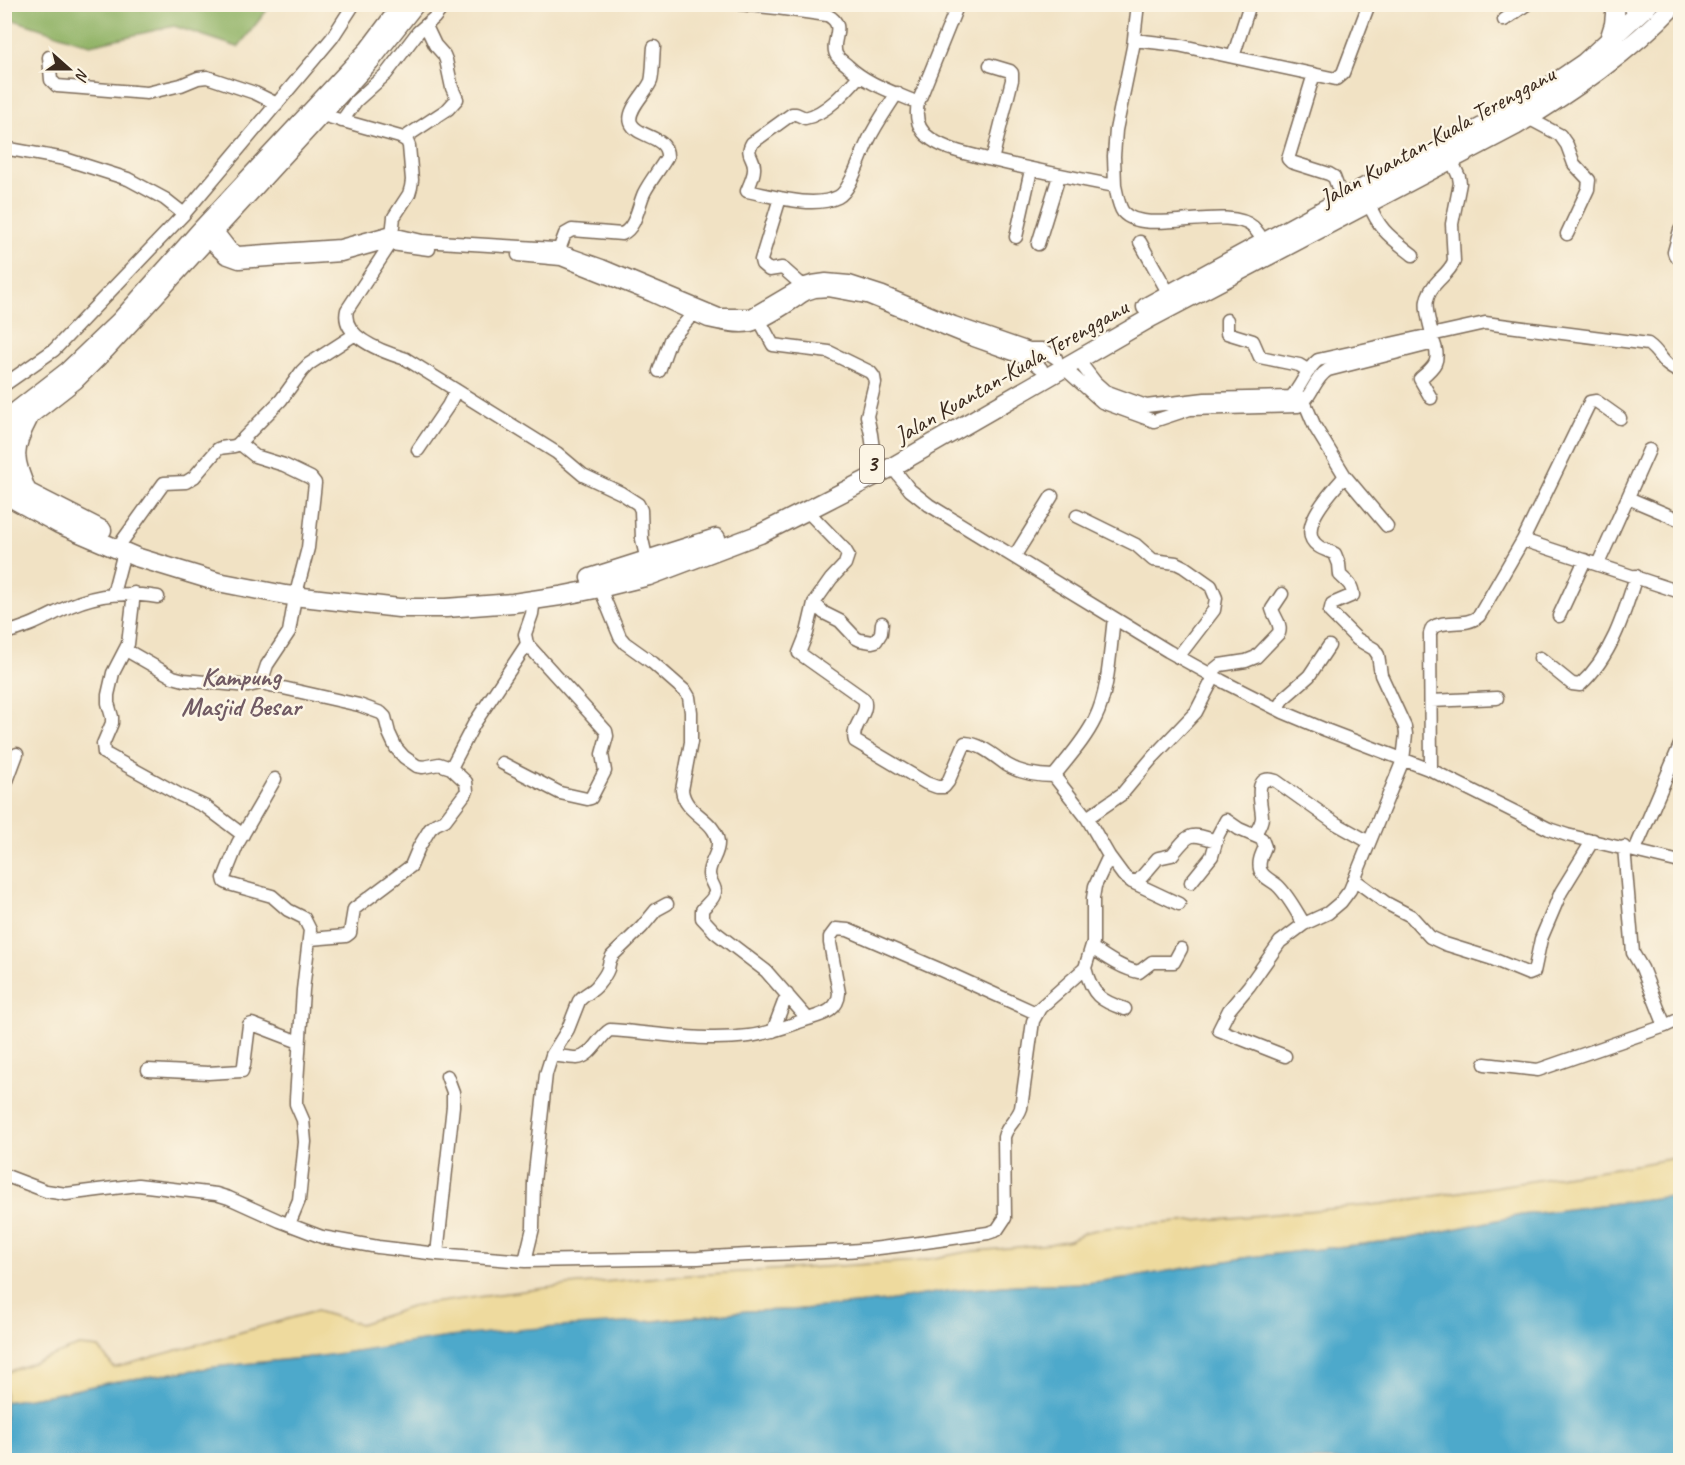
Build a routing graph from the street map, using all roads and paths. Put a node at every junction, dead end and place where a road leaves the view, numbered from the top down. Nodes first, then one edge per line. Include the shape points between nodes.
1 (354, 4) edge
2 (401, 4) edge
3 (417, 4) edge
4 (445, 4) edge
5 (740, 4) edge
6 (958, 4) edge
7 (1137, 4) edge
8 (1250, 4) edge
9 (1369, 4) edge
10 (1527, 4) edge
11 (1616, 4) edge
12 (1671, 8) edge
13 (1640, 10) edge
14 (1504, 20) dead end
15 (426, 26) junction
16 (1638, 39) junction
17 (1134, 40) junction
18 (1608, 43) junction
19 (654, 47) dead end
20 (50, 57) dead end
21 (1233, 57) junction
22 (990, 66) dead end
23 (1314, 74) junction
24 (859, 76) junction
25 (897, 93) junction
26 (918, 103) junction
27 (277, 104) junction
28 (322, 115) junction
29 (1528, 118) junction
30 (342, 121) junction
31 (404, 138) junction
32 (4, 148) edge
33 (1451, 159) junction
34 (992, 160) junction
35 (1031, 171) junction
36 (1059, 176) junction
37 (1115, 186) junction
38 (780, 198) junction
39 (1368, 202) junction
40 (1337, 207) junction
41 (184, 214) junction
42 (1680, 230) edge
43 (1567, 234) dead end
44 (212, 235) junction
45 (1016, 237) dead end
46 (392, 238) junction
47 (1140, 242) dead end
48 (1264, 242) junction
49 (1038, 244) dead end
50 (559, 250) junction
51 (1413, 255) dead end
52 (1680, 259) edge
53 (802, 285) junction
54 (1168, 294) junction
55 (693, 314) junction
56 (1227, 320) dead end
57 (760, 321) junction
58 (1432, 334) junction
59 (354, 335) junction
60 (1060, 363) junction
61 (1309, 370) junction
62 (659, 371) dead end
63 (1680, 372) edge
64 (4, 385) edge
65 (456, 390) junction
66 (1300, 397) junction
67 (469, 398) junction
68 (1431, 398) dead end
69 (448, 406) junction
70 (1620, 418) dead end
71 (4, 419) edge
72 (28, 419) junction
73 (4, 437) edge
74 (239, 443) junction
75 (418, 450) dead end
76 (1649, 450) dead end
77 (883, 465) junction
78 (1346, 476) junction
79 (4, 480) edge
80 (27, 492) junction
81 (4, 494) edge
82 (1052, 496) dead end
83 (1628, 498) junction
84 (808, 510) junction
85 (1077, 516) dead end
86 (1680, 520) edge
87 (1387, 526) dead end
88 (1523, 540) junction
89 (123, 546) junction
90 (1014, 557) junction
91 (1585, 560) junction
92 (647, 561) junction
93 (1598, 564) junction
94 (1636, 576) junction
95 (600, 588) junction
96 (296, 591) junction
97 (1680, 592) edge
98 (113, 594) junction
99 (134, 594) junction
100 (1282, 594) dead end
101 (158, 597) dead end
102 (534, 600) junction
103 (814, 603) junction
104 (1559, 616) dead end
105 (1114, 618) junction
106 (882, 623) dead end
107 (4, 633) edge
108 (527, 644) junction
109 (1329, 646) dead end
110 (126, 650) junction
111 (1178, 657) junction
112 (1540, 657) dead end
113 (1216, 678) junction
114 (261, 683) junction
115 (1497, 698) dead end
116 (1431, 701) junction
117 (1277, 709) junction
118 (1680, 745) edge
119 (18, 754) dead end
120 (1403, 760) junction
121 (502, 763) dead end
122 (451, 768) junction
123 (1431, 770) junction
124 (1054, 777) junction
125 (275, 779) dead end
126 (4, 789) edge
127 (1088, 818) junction
128 (243, 835) junction
129 (1254, 836) junction
130 (1593, 840) junction
131 (1216, 841) junction
132 (1369, 842) junction
133 (1630, 849) junction
134 (1109, 856) junction
135 (1680, 861) edge
136 (1354, 880) junction
137 (1132, 882) junction
138 (1191, 882) dead end
139 (668, 904) dead end
140 (1179, 904) dead end
141 (1304, 924) junction
142 (310, 939) junction
143 (1092, 948) junction
144 (1181, 948) dead end
145 (1085, 968) junction
146 (787, 994) junction
147 (1125, 1009) dead end
148 (1036, 1013) junction
149 (808, 1019) junction
150 (1680, 1019) edge
151 (1665, 1026) junction
152 (773, 1031) junction
153 (299, 1042) junction
154 (552, 1055) junction
155 (1285, 1056) dead end
156 (1485, 1064) dead end
157 (148, 1070) dead end
158 (447, 1076) dead end
159 (4, 1175) edge
160 (289, 1224) junction
161 (437, 1254) junction
162 (525, 1261) junction

1 - 27 street via 332,38
2 - 71 main road via 368,48 118,320 67,370
3 - 28 main road
4 - 15 street
5 - 24 street via 832,18 838,29 837,56
6 - 26 street
7 - 17 street
8 - 21 street
9 - 23 street via 1339,77
10 - 14 street
11 - 18 highway
12 - 13 highway
12 - 16 highway, Jalan Kuantan-Kuala Terengganu / 3
13 - 16 highway
13 - 18 highway, Jalan Kuantan-Kuala Terengganu / 3
15 - 30 street
15 - 31 street via 444,55 457,99
16 - 29 highway, Jalan Kuantan-Kuala Terengganu / 3 via 1607,65
17 - 21 street
17 - 37 street via 1116,130
18 - 40 highway, Jalan Kuantan-Kuala Terengganu / 3 via 1521,106 1398,169
19 - 50 street via 651,81 639,97 630,122 663,144 667,157 644,192 627,232 573,230 565,234
20 - 27 street via 51,80 57,86 147,93 207,77
21 - 23 street
22 - 34 street via 1012,73
23 - 40 street via 1288,159 1334,177
24 - 25 street
24 - 38 street via 840,97 815,115 805,118 792,114 752,143 749,153 754,169 747,191
25 - 26 street
25 - 38 street via 839,197 812,202
26 - 34 street via 916,119 932,140
27 - 41 street
28 - 30 street
28 - 44 main road
29 - 33 highway, Jalan Kuantan-Kuala Terengganu / 3
29 - 43 street via 1560,135 1574,164 1589,180
30 - 31 street
31 - 46 street via 409,146 412,180 409,194 394,218
32 - 41 street via 65,159 128,179
33 - 39 highway, Jalan Kuantan-Kuala Terengganu / 3
33 - 58 street via 1460,183 1452,224 1454,261 1431,287 1425,303
34 - 35 street
35 - 36 street
35 - 45 street
36 - 37 street
36 - 49 street
37 - 48 street via 1121,208 1138,220 1238,220 1253,227
38 - 53 street via 762,264 769,270 782,268
39 - 40 highway, Jalan Kuantan-Kuala Terengganu / 3
39 - 51 street via 1382,229
40 - 48 highway, Jalan Kuantan-Kuala Terengganu / 3
40 - 60 highway, Jalan Kuantan-Kuala Terengganu / 3 via 1152,317
41 - 64 street via 54,350
42 - 52 street via 1674,252
44 - 46 street via 238,253 340,246 382,234
44 - 72 main road via 76,381
46 - 50 street
46 - 55 street via 430,249 553,257
46 - 59 street via 347,310 346,323
47 - 54 street
48 - 54 highway, Jalan Kuantan-Kuala Terengganu / 3
50 - 53 street via 719,315 751,315
53 - 60 street via 826,280 879,291 965,327 1042,350
54 - 60 highway, Jalan Kuantan-Kuala Terengganu / 3
55 - 57 street via 717,323 748,326
55 - 62 street via 670,340
56 - 61 street via 1227,333 1252,341 1260,357
57 - 60 street via 806,294 839,291 867,297 1030,360
57 - 77 street via 773,345 829,352 870,372 875,383 867,416
58 - 61 street via 1318,360
58 - 63 street via 1491,322 1648,344 1665,364
59 - 65 street via 389,354 406,358
59 - 74 street via 302,370 281,400
60 - 66 street via 1105,391 1146,406 1205,399
60 - 77 highway, Jalan Kuantan-Kuala Terengganu / 3
61 - 66 street
65 - 67 street
65 - 69 street
66 - 68 street via 1328,370 1434,343 1438,359 1420,379
66 - 78 street
67 - 69 street
67 - 92 street via 557,453 583,475 638,504
69 - 75 street
70 - 88 street via 1596,401 1590,402
72 - 73 main road
72 - 80 highway via 15,454
74 - 89 street via 218,449 186,482 164,483
74 - 96 street via 255,456 314,480 308,548
76 - 83 street
77 - 84 highway, Jalan Kuantan-Kuala Terengganu / 3
77 - 90 street via 917,497
77 - 92 highway, Jalan Kuantan-Kuala Terengganu / 3 via 750,527
78 - 87 street
78 - 120 street via 1318,510 1311,522 1311,533 1317,546 1335,554 1340,575 1350,582 1352,596 1332,604 1330,612 1378,655 1381,675 1405,727
79 - 80 highway, Jalan Kuantan-Kuala Terengganu / 3
80 - 89 highway, Jalan Kuantan-Kuala Terengganu / 3
81 - 89 highway, Jalan Kuantan-Kuala Terengganu / 3 via 59,524
82 - 90 street
83 - 86 street
83 - 93 street
84 - 95 highway, Jalan Kuantan-Kuala Terengganu / 3 via 751,538 648,576
84 - 103 street via 848,555
85 - 111 street via 1136,546 1153,560 1184,567 1211,586 1216,598 1214,610
88 - 91 street
88 - 116 street via 1479,616 1470,622 1432,628
89 - 96 highway, Jalan Kuantan-Kuala Terengganu / 3
89 - 98 street
90 - 105 street
91 - 93 street
91 - 104 street
92 - 96 highway, Jalan Kuantan-Kuala Terengganu / 3 via 598,577 559,584 440,597
93 - 94 street
94 - 97 street
94 - 112 street via 1607,651 1580,685 1572,684
95 - 102 highway, Jalan Kuantan-Kuala Terengganu / 3
95 - 146 street via 620,637 689,697 691,737 682,796 718,841 708,876 715,895 702,910 702,918 766,971
96 - 102 highway, Jalan Kuantan-Kuala Terengganu / 3 via 399,608
96 - 114 street via 289,632 267,665
98 - 99 street
98 - 107 street via 88,599
99 - 101 street
99 - 110 street
100 - 113 street via 1272,609 1280,625 1279,633 1256,657 1220,664
102 - 108 street via 525,634
103 - 106 street via 860,640 876,641
103 - 124 street via 799,653 864,699 866,708 854,734 855,741 937,787 948,782 965,742 1019,771
105 - 111 street
105 - 124 street via 1101,706
108 - 121 street via 606,730 605,771 587,799 560,794
108 - 122 street via 474,724
109 - 117 street via 1309,676
110 - 114 street via 184,680 248,686
110 - 128 street via 110,684 112,723 103,744 104,753 206,807
111 - 113 street
113 - 117 street
113 - 127 street via 1196,712 1122,795
114 - 122 street via 381,713 404,757 417,766 439,764
115 - 116 street
116 - 123 street
117 - 120 street
118 - 133 street
119 - 126 street
120 - 123 street
120 - 132 street
122 - 142 street via 464,778 467,791 445,820 430,829 411,866 354,909 346,936
123 - 130 street via 1549,829
124 - 127 street
125 - 128 street
127 - 134 street
128 - 142 street via 225,882 272,896 304,918
129 - 131 street via 1226,820
129 - 132 street via 1262,819 1261,785 1268,779
129 - 141 street via 1265,844 1260,859 1263,875 1284,894
130 - 133 street
130 - 136 street via 1561,892 1541,939 1534,972 1529,974 1430,937 1411,916
131 - 137 street via 1191,835 1172,855 1158,858 1140,879
131 - 138 street via 1212,856
132 - 136 street
133 - 135 street
133 - 151 street via 1633,953
134 - 137 street
134 - 143 street via 1095,886
136 - 141 street via 1335,907
137 - 140 street
139 - 154 street via 656,910 612,956 608,972 579,1001
141 - 155 street via 1280,942 1229,1010 1219,1030
142 - 153 street
143 - 144 street via 1139,972 1152,962 1174,962
143 - 145 street
145 - 147 street via 1099,997
145 - 148 street
146 - 149 street
146 - 152 street
148 - 149 street via 848,930 836,929 830,943 839,1001 832,1010
148 - 162 street via 1021,1108 1004,1137 1006,1210 997,1230 862,1250
149 - 152 street
150 - 151 street
151 - 156 street via 1538,1070
152 - 154 street via 702,1039 610,1030 584,1056
153 - 157 street via 252,1024 242,1071
153 - 160 street via 296,1104 303,1120 305,1142 299,1200
154 - 162 street via 544,1083 533,1228
158 - 161 street via 453,1106
159 - 160 street via 66,1194 138,1185 216,1194
160 - 161 street via 336,1240
161 - 162 street

